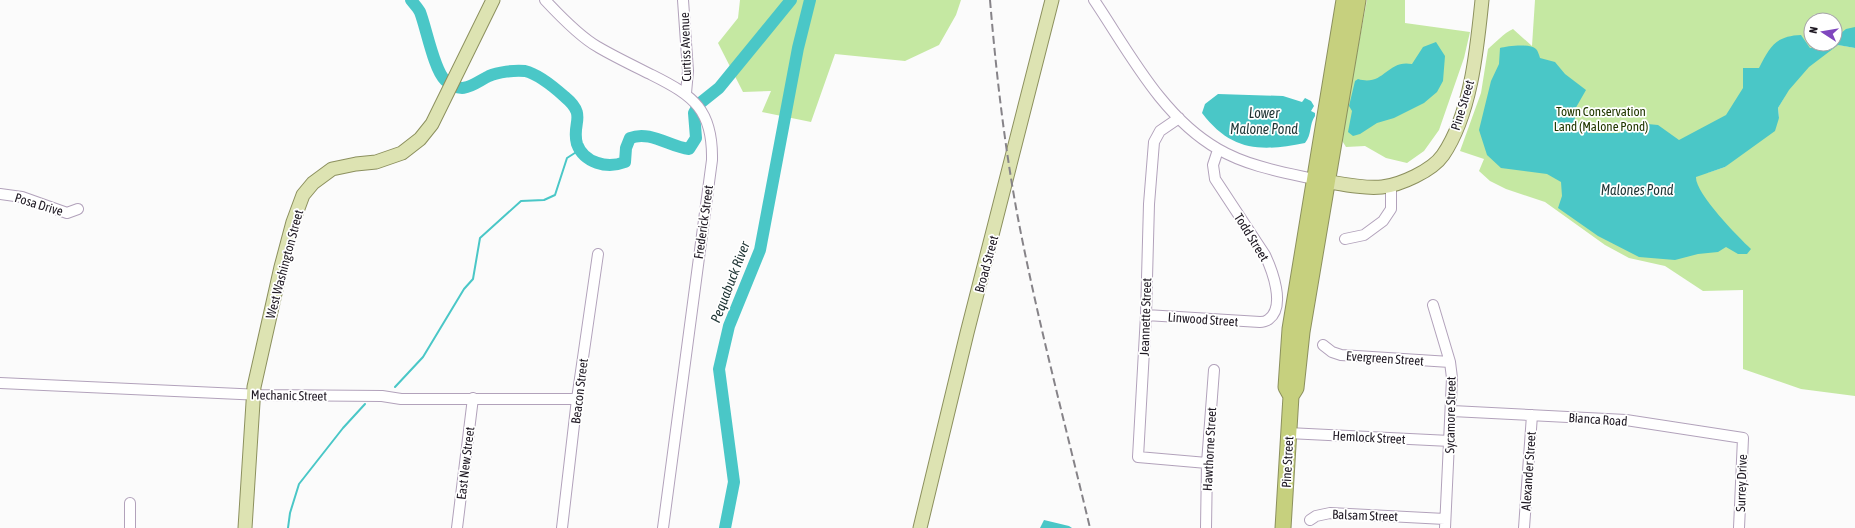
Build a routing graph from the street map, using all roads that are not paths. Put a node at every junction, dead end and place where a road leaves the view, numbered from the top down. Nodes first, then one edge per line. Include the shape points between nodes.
1 (493, 0) edge
2 (545, 0) edge
3 (683, 0) edge
4 (1052, 0) edge
5 (1094, 0) edge
6 (1344, 0) edge
7 (1358, 0) edge
8 (1482, 0) edge
9 (686, 93) junction
10 (1179, 118) junction
11 (1218, 150) junction
12 (1321, 180) junction
13 (1391, 185) junction
14 (0, 194) edge
15 (78, 209) dead end
16 (1345, 239) dead end
17 (598, 254) dead end
18 (1433, 305) dead end
19 (1146, 315) junction
20 (1260, 322) joint
21 (1323, 346) dead end
22 (1450, 362) junction
23 (1214, 370) dead end
24 (0, 383) edge
25 (253, 395) junction
26 (473, 398) junction
27 (577, 399) junction
28 (1452, 411) junction
29 (1532, 415) junction
30 (1288, 433) junction
31 (1743, 438) joint
32 (1450, 441) junction
33 (1207, 462) junction
34 (130, 503) dead end
35 (1310, 520) dead end
36 (1445, 523) edge
37 (130, 528) edge
38 (245, 528) edge
39 (457, 528) edge
40 (562, 528) edge
41 (663, 528) edge
42 (920, 528) edge
43 (1206, 528) edge
44 (1283, 528) edge
45 (1524, 528) edge
46 (1739, 528) edge

1 - 25 main road, West Washington Street via 432,124 420,139 402,153 376,162 332,169 313,182 303,195 281,268
2 - 9 street, Frederick Street via 596,46
3 - 9 street, Curtiss Avenue via 688,71
4 - 42 main road, Broad Street
5 - 10 street via 1160,98
6 - 12 highway
7 - 12 highway
8 - 13 main road, Pine Street via 1472,73 1459,126 1442,157 1406,182
9 - 41 street, Frederick Street via 703,113 710,130 712,160
10 - 11 street
10 - 19 street, Jeannette Street via 1160,131 1154,142 1149,204
11 - 12 street via 1264,168
11 - 20 street, Todd Street via 1213,165 1215,178 1265,255 1274,276 1277,298 1274,312 1269,319
12 - 13 main road, Pine Street via 1380,187
12 - 30 highway, Pine Street via 1296,388 1290,396
13 - 16 street via 1391,209 1383,221 1364,236
14 - 15 street, Posa Drive via 22,197 67,214
17 - 27 street, Beacon Street
18 - 22 street, Sycamore Street
19 - 20 street, Linwood Street
19 - 33 street, Jeannette Street via 1138,457
21 - 22 street, Evergreen Street via 1341,355
22 - 28 street, Sycamore Street
23 - 33 street, Hawthorne Street
24 - 25 street, Mechanic Street
25 - 26 street, Mechanic Street
25 - 38 main road, West Washington Street
26 - 27 street, Mechanic Street
26 - 39 street, East New Street
27 - 40 street, Beacon Street
28 - 29 street, Bianca Road
28 - 32 street, Sycamore Street
29 - 31 street, Bianca Road via 1626,420
29 - 45 street, Alexander Street
30 - 32 street, Hemlock Street
30 - 44 highway, Pine Street
31 - 46 street, Surrey Drive
32 - 36 street, Sycamore Street
33 - 43 street, Hawthorne Street
34 - 37 street
35 - 36 street, Balsam Street via 1330,513

